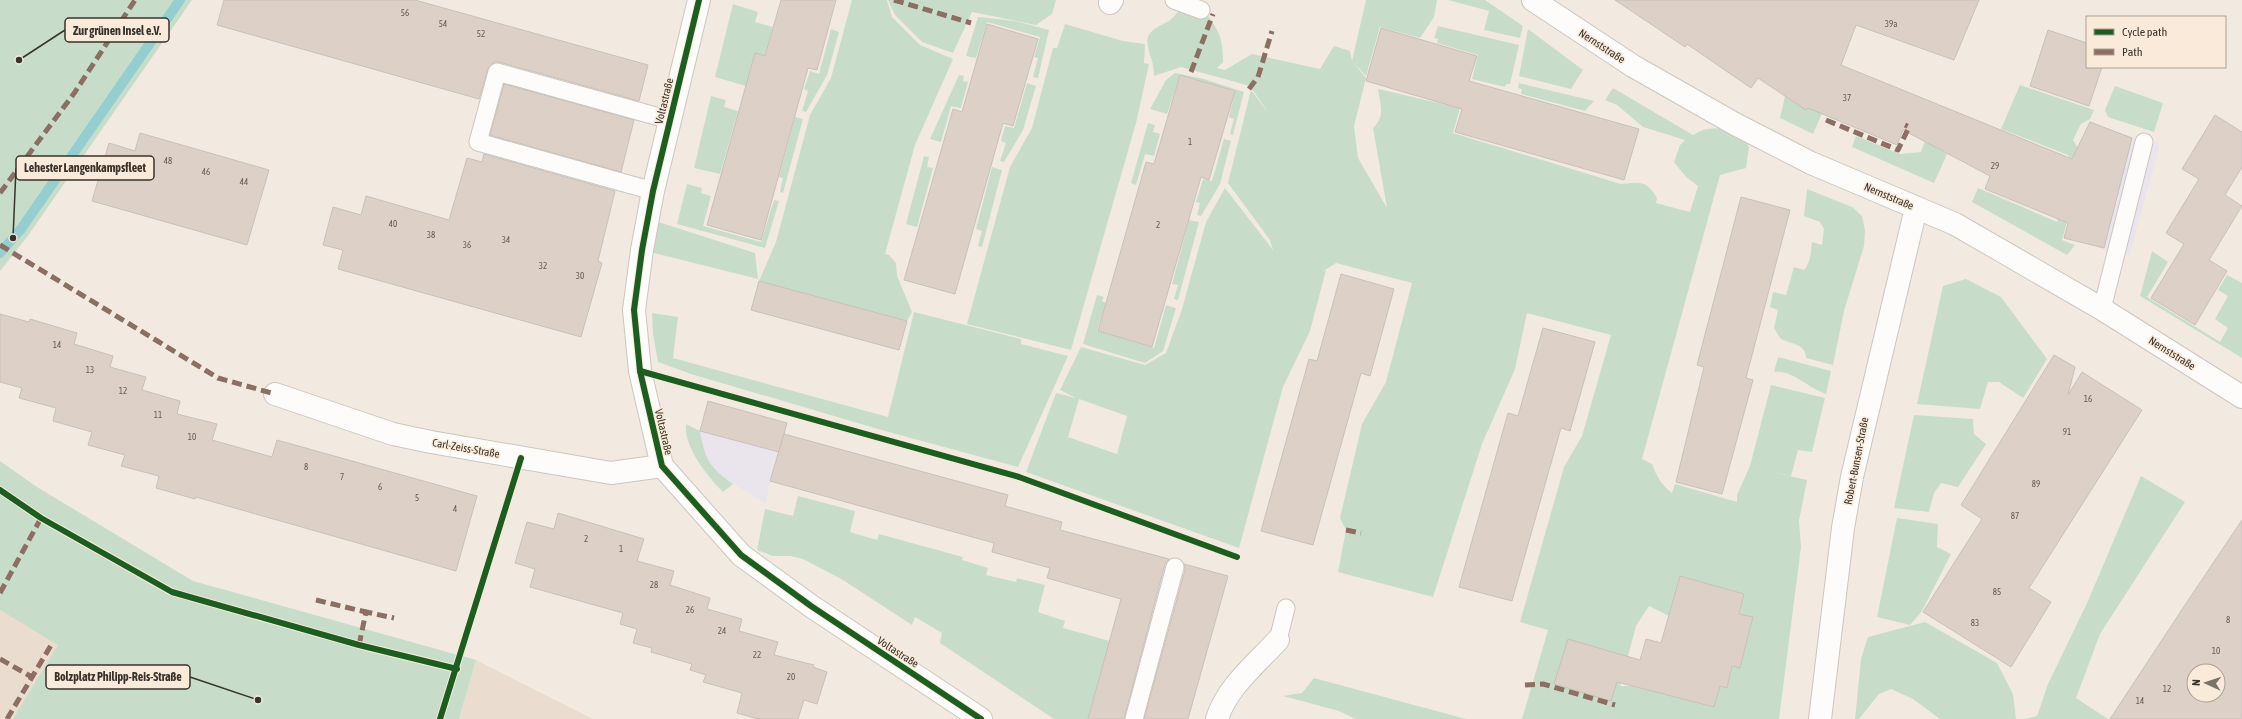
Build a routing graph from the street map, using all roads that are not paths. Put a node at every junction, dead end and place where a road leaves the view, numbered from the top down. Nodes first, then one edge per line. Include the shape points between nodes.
1 (699, 0) edge
2 (1174, 0) edge
3 (1533, 0) edge
4 (1202, 10) dead end
5 (670, 120) junction
6 (2144, 142) dead end
7 (653, 190) junction
8 (1916, 208) junction
9 (2102, 309) junction
10 (275, 394) dead end
11 (2242, 397) edge
12 (662, 466) junction
13 (1175, 567) dead end
14 (1286, 608) dead end
15 (1278, 640) joint
16 (981, 719) edge
17 (1134, 719) edge
18 (1217, 719) edge
19 (1820, 719) edge

1 - 5 street, Voltastraße
2 - 4 lane
3 - 8 street, Nernststraße via 1633,66 1735,124 1811,162
5 - 7 street, Voltastraße
5 - 7 lane via 497,72 478,142
6 - 9 lane
7 - 12 street, Voltastraße via 634,310 640,371
8 - 9 street, Nernststraße via 1955,224
8 - 19 street, Robert-Bunsen-Straße via 1852,477 1843,528
9 - 11 street, Nernststraße
10 - 12 street, Carl-Zeiss-Straße via 393,434 444,444 611,473
12 - 16 street, Voltastraße via 741,555 811,606
13 - 17 lane
14 - 15 lane
15 - 18 street via 1238,684 1221,707

